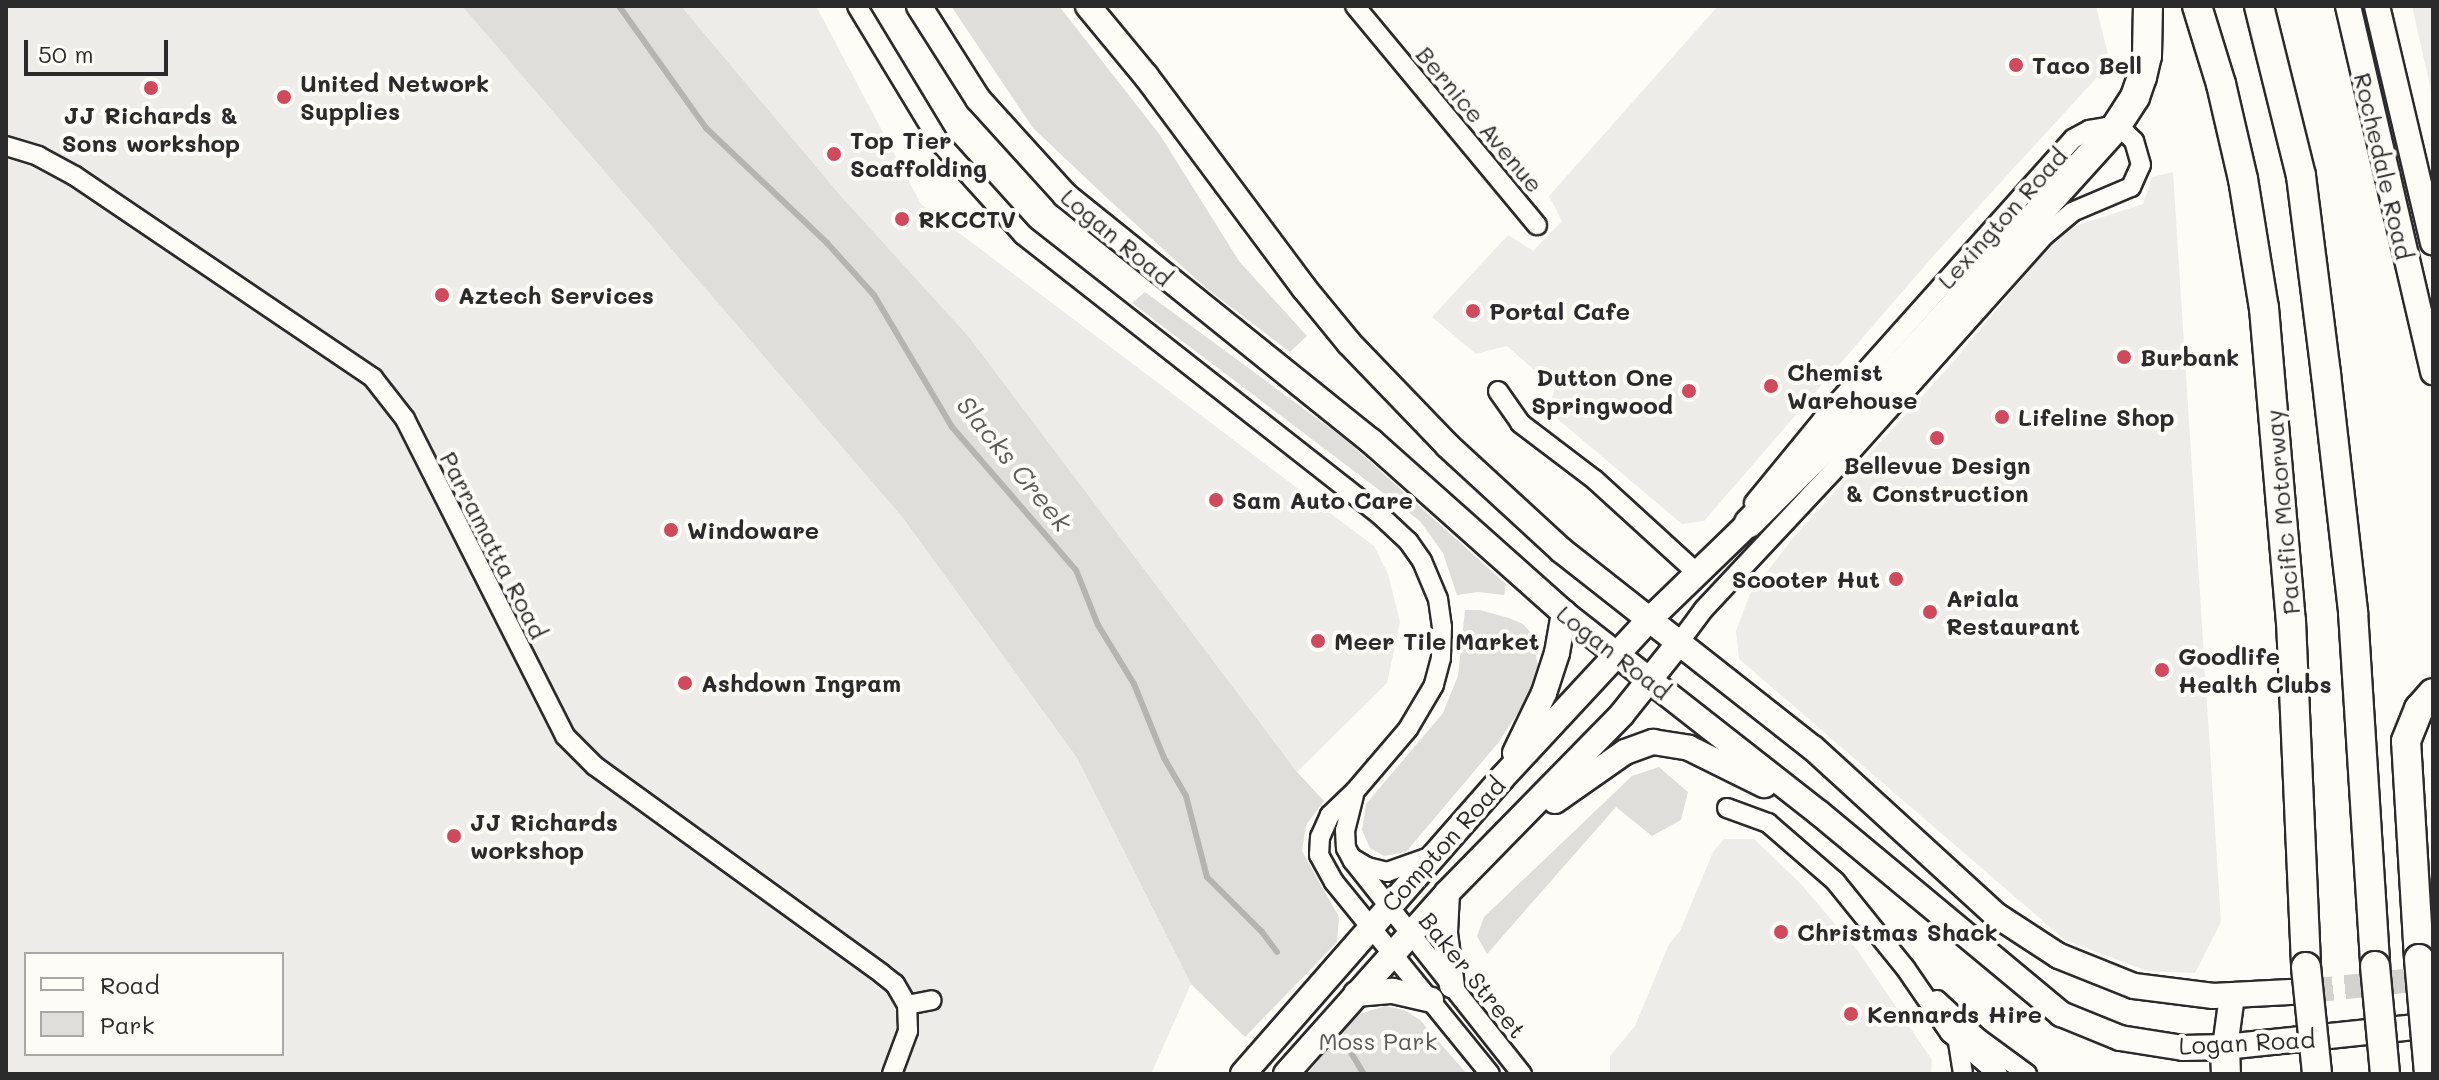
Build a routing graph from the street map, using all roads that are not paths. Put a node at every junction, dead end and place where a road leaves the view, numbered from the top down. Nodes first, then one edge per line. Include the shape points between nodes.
1 (857, 6) edge
2 (919, 6) edge
3 (1088, 6) edge
4 (1355, 6) edge
5 (2148, 6) edge
6 (2197, 6) edge
7 (2259, 6) edge
8 (2348, 6) edge
9 (2377, 6) edge
10 (2115, 128) junction
11 (6, 146) edge
12 (1537, 225) dead end
13 (2433, 242) edge
14 (2433, 372) edge
15 (1498, 391) dead end
16 (1749, 523) joint
17 (1698, 574) junction
18 (1564, 613) junction
19 (1649, 620) junction
20 (1678, 644) junction
21 (1616, 655) junction
22 (1650, 681) junction
23 (2433, 693) edge
24 (2433, 713) edge
25 (1502, 778) junction
26 (1355, 791) junction
27 (2408, 793) junction
28 (1727, 808) dead end
29 (1819, 813) junction
30 (1507, 834) junction
31 (1350, 856) junction
32 (1433, 856) junction
33 (1447, 893) junction
34 (1387, 906) junction
35 (1370, 925) junction
36 (1409, 934) junction
37 (1392, 953) junction
38 (2308, 979) junction
39 (1452, 986) junction
40 (1356, 994) junction
41 (2232, 996) junction
42 (932, 1000) dead end
43 (1431, 1000) junction
44 (907, 1005) junction
45 (2433, 1025) edge
46 (1952, 1028) junction
47 (1995, 1051) junction
48 (2225, 1060) edge
49 (892, 1074) edge
50 (1243, 1074) edge
51 (1286, 1074) edge
52 (1490, 1074) edge
53 (1522, 1074) edge
54 (1963, 1074) edge
55 (1998, 1074) edge
56 (2008, 1074) edge
57 (2027, 1074) edge
58 (2317, 1074) edge
59 (2385, 1074) edge
60 (2429, 1074) edge

1 - 26 street via 940,143 1023,235 1381,516 1416,551 1438,599 1439,667 1416,718
2 - 18 main road, Logan Road via 978,99 1065,195 1371,441
3 - 19 main road, Logan Road via 1349,343 1487,483
4 - 12 street, Bernice Avenue
5 - 10 highway via 2142,77
6 - 38 highway, Pacific Motorway via 2243,179 2264,308 2291,621
7 - 59 highway, bridge via 2301,176 2326,374 2353,612
8 - 14 main road, Rochedale Road
9 - 13 main road, Rochedale Road
10 - 16 highway via 1844,428
10 - 20 street, Lexington Road via 2131,137 2141,154 2131,187 2072,212 2045,235 1713,598
11 - 44 street, Parramatta Road via 75,176 373,378 405,419 565,736 595,766 895,984
15 - 17 street via 1520,423 1595,480
16 - 17 main road
17 - 19 main road
18 - 21 main road, Logan Road
18 - 25 main road via 1544,693
19 - 20 main road, Logan Road
19 - 21 main road, Compton Road
20 - 22 main road, Compton Road
20 - 41 main road, Logan Road via 1813,748 2024,935 2075,964 2134,986
21 - 22 main road, Logan Road
21 - 25 main road, Compton Road
22 - 29 main road, Logan Road
22 - 30 main road, Compton Road
23 - 27 highway via 2419,709 2406,741
24 - 27 highway
25 - 32 main road, Compton Road
26 - 31 street via 1345,830
26 - 35 street, Baker Street via 1330,815 1319,851 1327,873
27 - 60 highway, bridge
28 - 46 street via 1761,819 1846,892
29 - 30 main road via 1702,753 1653,742 1625,752
29 - 48 main road, Logan Road via 2061,1014 2120,1038
30 - 33 main road, Compton Road
31 - 32 street via 1387,872
31 - 34 street, Baker Street
32 - 34 main road, Compton Road
33 - 36 main road, Compton Road
33 - 39 main road via 1445,933
34 - 35 main road, Compton Road
34 - 36 street, Baker Street
35 - 37 street, Baker Street
35 - 50 main road, Compton Road
36 - 37 main road, Compton Road
36 - 39 street, Baker Street
37 - 40 main road, Compton Road
37 - 43 street, Baker Street
38 - 41 main road, Logan Road
38 - 58 highway, Pacific Motorway, bridge
39 - 53 street, Baker Street
40 - 43 main road via 1393,991
40 - 51 main road, Compton Road
41 - 48 main road
42 - 44 street
43 - 52 street, Baker Street
44 - 49 street via 908,1031
45 - 48 main road, Logan Road
46 - 47 street
46 - 54 street
46 - 55 street
47 - 56 street
47 - 57 street

